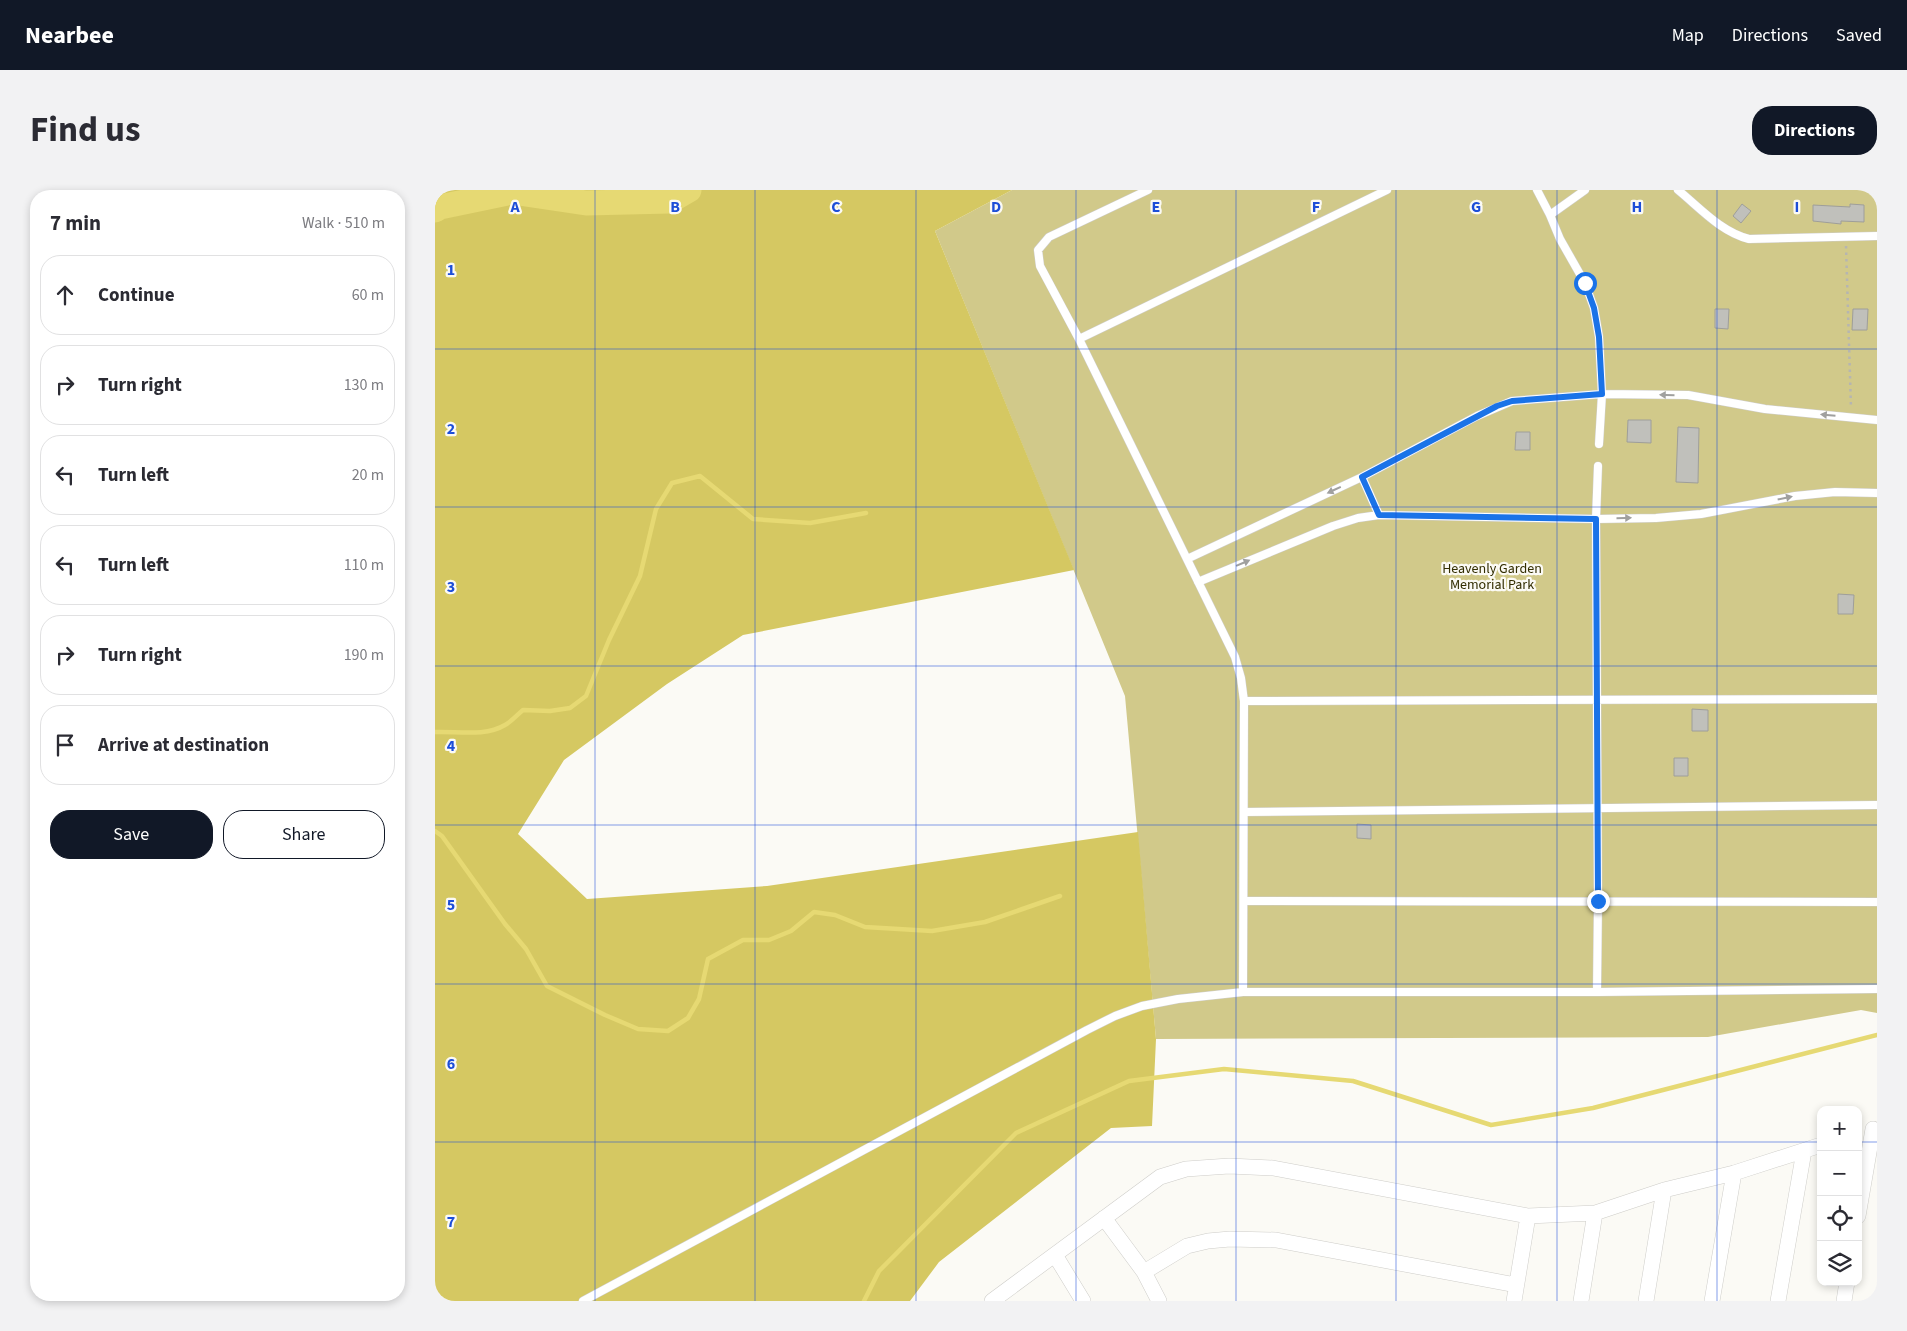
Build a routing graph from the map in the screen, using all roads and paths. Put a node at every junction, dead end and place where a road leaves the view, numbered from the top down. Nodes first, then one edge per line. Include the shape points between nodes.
1 (1148, 190) edge
2 (1387, 190) edge
3 (1537, 190) edge
4 (1585, 190) edge
5 (1678, 190) edge
6 (1550, 215) junction
7 (1845, 236) junction
8 (1877, 236) edge
9 (1079, 340) junction
10 (1602, 394) junction
11 (1852, 417) junction
12 (1877, 420) edge
13 (1599, 444) dead end
14 (1598, 466) dead end
15 (1362, 477) junction
16 (1877, 494) edge
17 (1379, 515) junction
18 (1596, 519) junction
19 (1187, 559) junction
20 (1198, 582) junction
21 (1597, 699) junction
22 (1877, 699) edge
23 (1244, 701) junction
24 (1877, 805) edge
25 (1597, 808) junction
26 (1243, 812) junction
27 (1244, 901) junction
28 (1598, 901) junction
29 (1877, 902) edge
30 (1877, 989) edge
31 (1243, 992) junction
32 (1597, 992) junction
33 (1869, 1129) edge
34 (1817, 1146) edge
35 (1804, 1151) junction
36 (1734, 1173) junction
37 (1664, 1190) junction
38 (1861, 1196) edge
39 (1595, 1213) junction
40 (1528, 1216) junction
41 (1104, 1218) junction
42 (1055, 1255) junction
43 (1145, 1272) junction
44 (1516, 1284) junction
45 (1846, 1286) edge
46 (1000, 1298) edge
47 (583, 1301) edge
48 (1083, 1301) edge
49 (1159, 1301) edge
50 (1514, 1301) edge
51 (1581, 1301) edge
52 (1646, 1301) edge
53 (1713, 1301) edge
54 (1778, 1301) edge
55 (1844, 1301) edge

1 - 9 lane via 1049,238 1038,250 1041,266
2 - 9 lane
3 - 6 lane
4 - 6 lane
5 - 7 lane via 1737,236 1749,239
6 - 10 lane via 1585,283 1594,308
7 - 8 lane
7 - 11 path
9 - 19 lane
11 -> 10 lane via 1765,409 1688,395
10 - 13 lane
10 - 15 lane via 1512,401 1497,406
11 - 12 lane
14 - 18 lane
15 - 17 lane
15 -> 19 lane
18 -> 16 lane via 1701,514 1795,496 1835,492
17 - 18 lane
20 -> 17 lane via 1333,526
18 - 21 lane
19 - 20 lane
20 - 23 lane via 1235,657
21 - 22 lane
21 - 23 lane
21 - 25 lane
23 - 26 lane
24 - 25 lane
25 - 26 lane
25 - 28 lane
26 - 27 lane
27 - 28 lane
27 - 31 lane
28 - 29 lane
28 - 32 lane
30 - 32 lane
31 - 32 lane
31 - 47 lane via 1178,999 1142,1006 1115,1016
33 - 38 street
34 - 35 street
35 - 36 street
35 - 54 street
36 - 37 street
36 - 53 street
37 - 39 street
37 - 52 street
39 - 40 street
39 - 51 street
40 - 41 street via 1273,1168 1229,1166 1186,1170 1160,1177
40 - 44 street
41 - 42 street
41 - 43 street
42 - 46 street
42 - 48 street
43 - 44 street via 1187,1246 1229,1239 1276,1240
43 - 49 street
44 - 50 street
45 - 55 street

